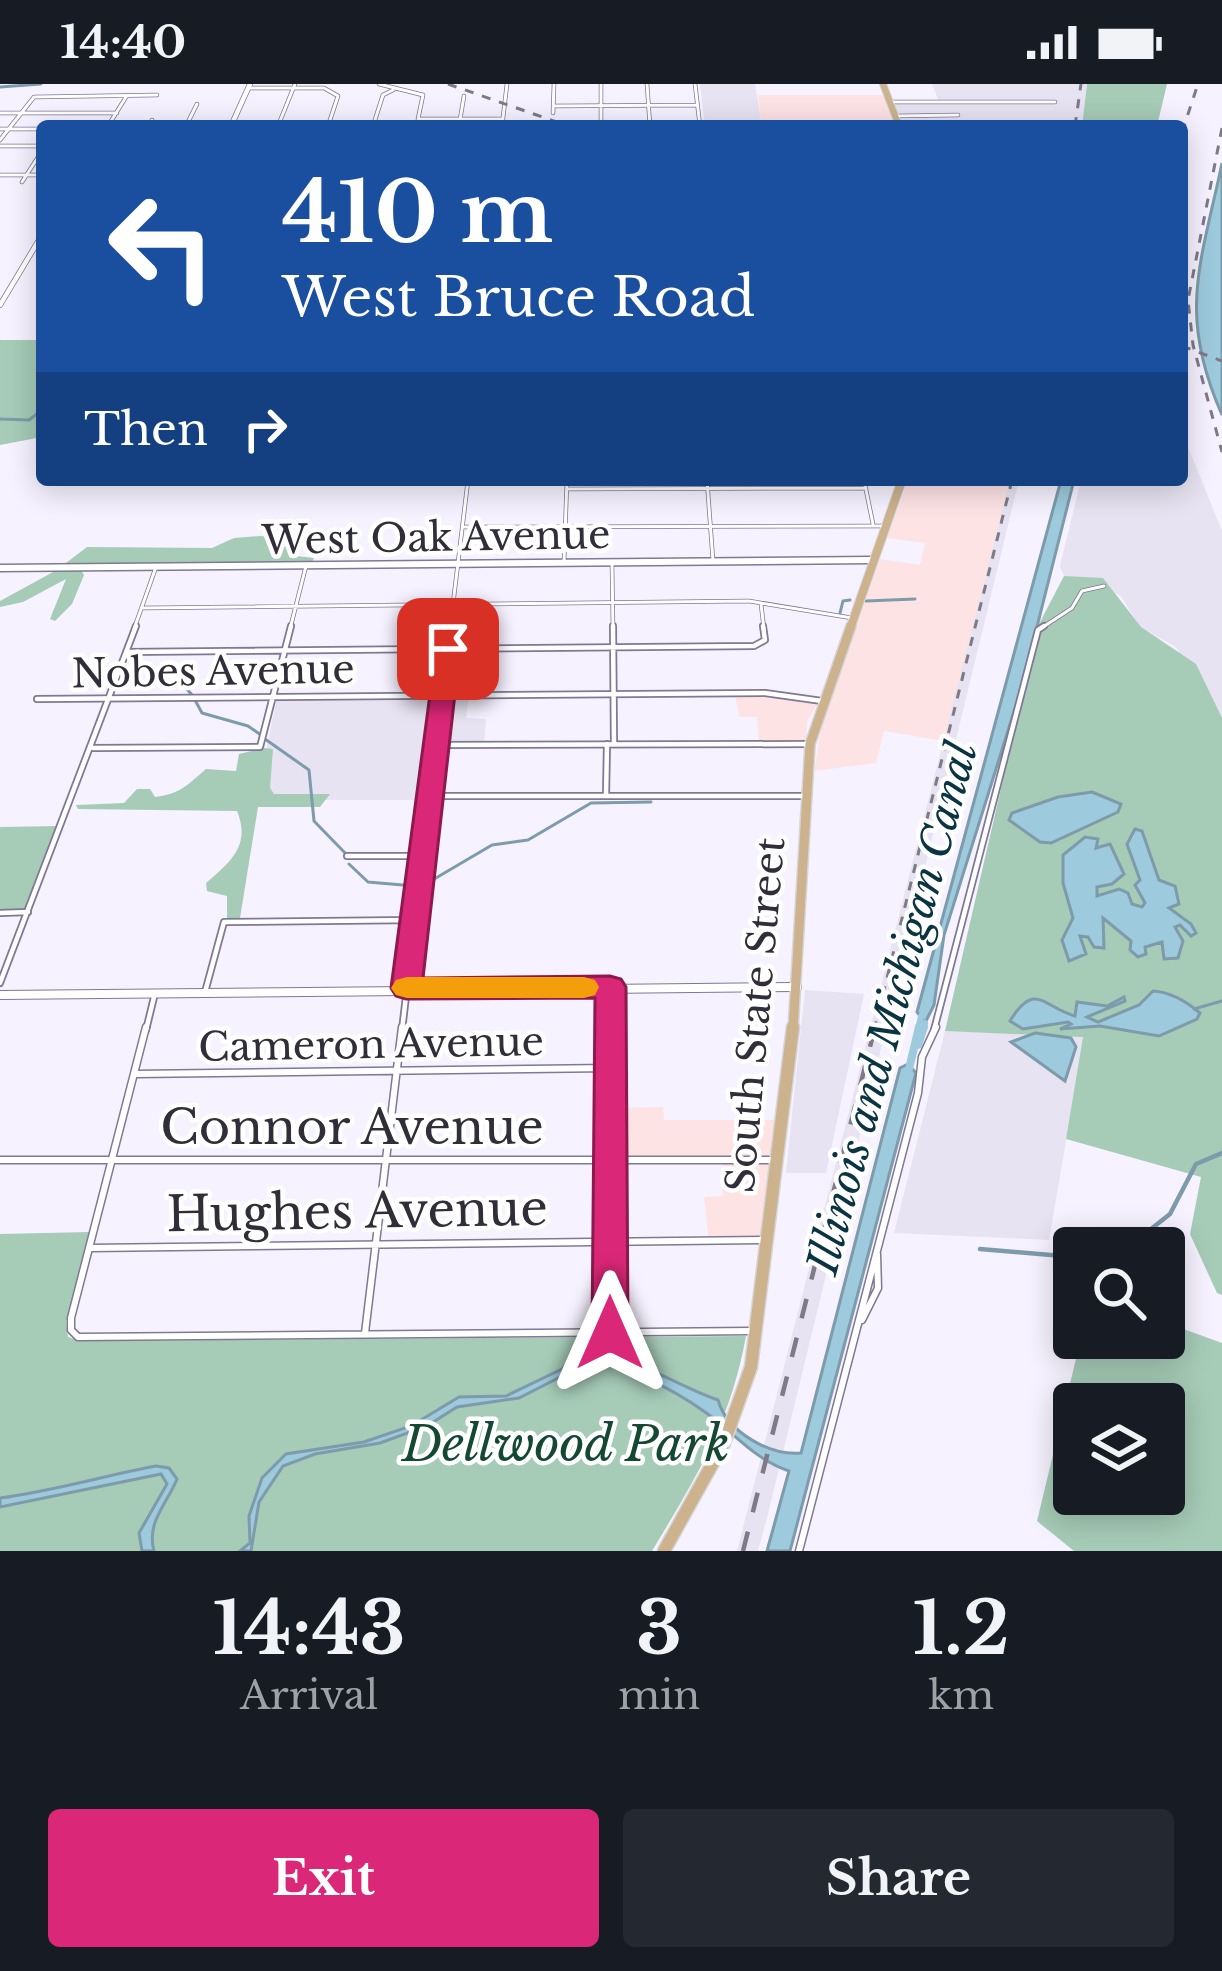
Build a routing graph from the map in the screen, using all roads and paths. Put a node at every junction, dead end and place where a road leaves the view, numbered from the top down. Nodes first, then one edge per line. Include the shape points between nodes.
1 (379, 84) edge
2 (507, 84) edge
3 (554, 84) edge
4 (601, 84) edge
5 (647, 84) edge
6 (694, 84) edge
7 (883, 84) edge
8 (249, 86) edge
9 (295, 86) edge
10 (393, 90) junction
11 (157, 95) dead end
12 (464, 96) dead end
13 (126, 97) junction
14 (890, 102) junction
15 (1055, 103) dead end
16 (197, 104) dead end
17 (601, 105) junction
18 (648, 105) junction
19 (697, 105) junction
20 (553, 106) junction
21 (117, 112) junction
22 (0, 113) edge
23 (20, 113) junction
24 (553, 113) dead end
25 (958, 115) dead end
26 (896, 116) junction
27 (460, 118) junction
28 (503, 118) joint
29 (112, 120) edge
30 (189, 120) edge
31 (234, 120) edge
32 (281, 120) edge
33 (330, 120) edge
34 (375, 120) edge
35 (601, 120) edge
36 (649, 120) edge
37 (699, 120) edge
38 (897, 120) edge
39 (0, 129) edge
40 (8, 129) junction
41 (36, 129) edge
42 (0, 143) edge
43 (36, 148) edge
44 (36, 159) edge
45 (0, 175) edge
46 (26, 175) junction
47 (36, 175) edge
48 (22, 182) dead end
49 (36, 246) edge
50 (0, 305) edge
51 (467, 486) edge
52 (567, 486) edge
53 (708, 486) edge
54 (802, 486) edge
55 (865, 486) edge
56 (900, 486) edge
57 (708, 489) junction
58 (567, 490) junction
59 (873, 524) junction
60 (711, 525) junction
61 (566, 526) junction
62 (886, 526) junction
63 (463, 527) junction
64 (873, 560) junction
65 (712, 561) junction
66 (564, 562) junction
67 (612, 562) junction
68 (458, 563) junction
69 (306, 565) junction
70 (156, 567) junction
71 (0, 568) edge
72 (1104, 586) dead end
73 (761, 602) junction
74 (613, 603) junction
75 (453, 605) junction
76 (296, 606) junction
77 (142, 608) junction
78 (852, 618) junction
79 (613, 646) junction
80 (448, 649) junction
81 (285, 650) junction
82 (126, 652) junction
83 (613, 694) junction
84 (442, 695) junction
85 (273, 697) junction
86 (37, 699) dead end
87 (109, 699) junction
88 (822, 701) junction
89 (610, 744) junction
90 (810, 744) junction
91 (436, 745) junction
92 (94, 748) junction
93 (430, 796) junction
94 (606, 796) junction
95 (805, 796) junction
96 (347, 856) dead end
97 (423, 856) junction
98 (28, 912) junction
99 (0, 913) edge
100 (415, 920) junction
101 (0, 983) edge
102 (610, 987) junction
103 (798, 987) junction
104 (406, 988) junction
105 (206, 992) junction
106 (155, 993) junction
107 (0, 995) edge
108 (610, 1068) junction
109 (397, 1071) junction
110 (133, 1074) junction
111 (610, 1158) junction
112 (387, 1159) junction
113 (0, 1160) edge
114 (777, 1160) junction
115 (113, 1161) junction
116 (768, 1240) junction
117 (610, 1241) junction
118 (377, 1243) junction
119 (90, 1248) junction
120 (758, 1331) junction
121 (610, 1333) junction
122 (365, 1334) junction
123 (664, 1551) edge
124 (799, 1551) edge

1 - 10 street
2 - 28 street
3 - 20 street
4 - 17 street
5 - 18 street
6 - 19 street
7 - 14 main road
8 - 9 street
8 - 31 street
9 - 32 street
9 - 33 street via 338,96
10 - 27 street via 423,95 418,118
10 - 34 street via 383,94
11 - 13 street
12 - 27 street
13 - 21 street
13 - 23 street via 34,97
14 - 15 street
14 - 26 main road
16 - 30 street
17 - 18 street
17 - 20 street
17 - 35 street
18 - 19 street
18 - 36 street
19 - 37 street
20 - 24 street
21 - 23 street
21 - 29 street
22 - 23 street
23 - 40 street
25 - 26 street
26 - 38 main road
27 - 28 street
39 - 40 street
40 - 41 street
40 - 42 street
42 - 43 street
44 - 46 street
45 - 46 street
46 - 47 street
46 - 48 street
49 - 50 street
51 - 63 street
52 - 58 street
53 - 57 street
54 - 57 street
55 - 59 street
56 - 62 main road, South State Street
57 - 58 street
57 - 60 street
58 - 61 street
59 - 60 street
59 - 62 street
60 - 61 street
60 - 65 street
61 - 63 street
61 - 66 street
62 - 64 main road, South State Street
63 - 68 street
64 - 65 street, West Oak Avenue
64 - 78 main road, South State Street
65 - 67 street, West Oak Avenue
66 - 67 street, West Oak Avenue
66 - 68 street, West Oak Avenue
67 - 74 street
68 - 69 street, West Oak Avenue
68 - 75 street
69 - 70 street, West Oak Avenue
69 - 76 street
70 - 71 street, West Oak Avenue
70 - 77 street
72 - 124 street via 1082,591 1072,608 1038,630 922,1057 877,1254 882,1273
73 - 74 street
73 - 78 street
73 - 79 street via 762,644
74 - 75 street
74 - 79 street
75 - 76 street
75 - 80 street
76 - 77 street
76 - 81 street
77 - 82 street
78 - 88 main road, South State Street
79 - 80 street
79 - 83 street
80 - 81 street
80 - 84 street
81 - 82 street
81 - 85 street
82 - 87 street
83 - 84 street, Nobes Avenue
83 - 88 street, Nobes Avenue via 765,693
83 - 89 street
84 - 85 street, Nobes Avenue
84 - 91 street
85 - 87 street, Nobes Avenue
85 - 92 street via 260,747
86 - 87 street, Nobes Avenue
87 - 92 street
88 - 90 main road, South State Street
89 - 90 street
89 - 91 street
89 - 94 street
90 - 95 main road, South State Street
91 - 93 street
92 - 98 street
93 - 94 street
93 - 97 street
94 - 95 street
95 - 103 main road, South State Street
96 - 97 street
97 - 100 street
98 - 99 street
98 - 101 street
100 - 104 street
100 - 105 street via 224,922
102 - 103 street
102 - 104 street
102 - 108 street
103 - 114 main road, South State Street
104 - 105 street
104 - 109 street
105 - 106 street
106 - 107 street
106 - 110 street
108 - 109 street, Cameron Avenue
108 - 111 street
109 - 110 street, Cameron Avenue
109 - 112 street
110 - 115 street
111 - 112 street, Connor Avenue
111 - 114 street, Connor Avenue
111 - 117 street
112 - 115 street, Connor Avenue
112 - 118 street
113 - 115 street, Connor Avenue
114 - 116 main road, South State Street
115 - 119 street
116 - 117 street, Hughes Avenue
116 - 120 main road, South State Street
117 - 118 street, Hughes Avenue
117 - 121 street
118 - 119 street, Hughes Avenue
118 - 122 street
119 - 122 street via 70,1318 74,1334
120 - 121 street
120 - 123 main road, South State Street via 724,1443
121 - 122 street

